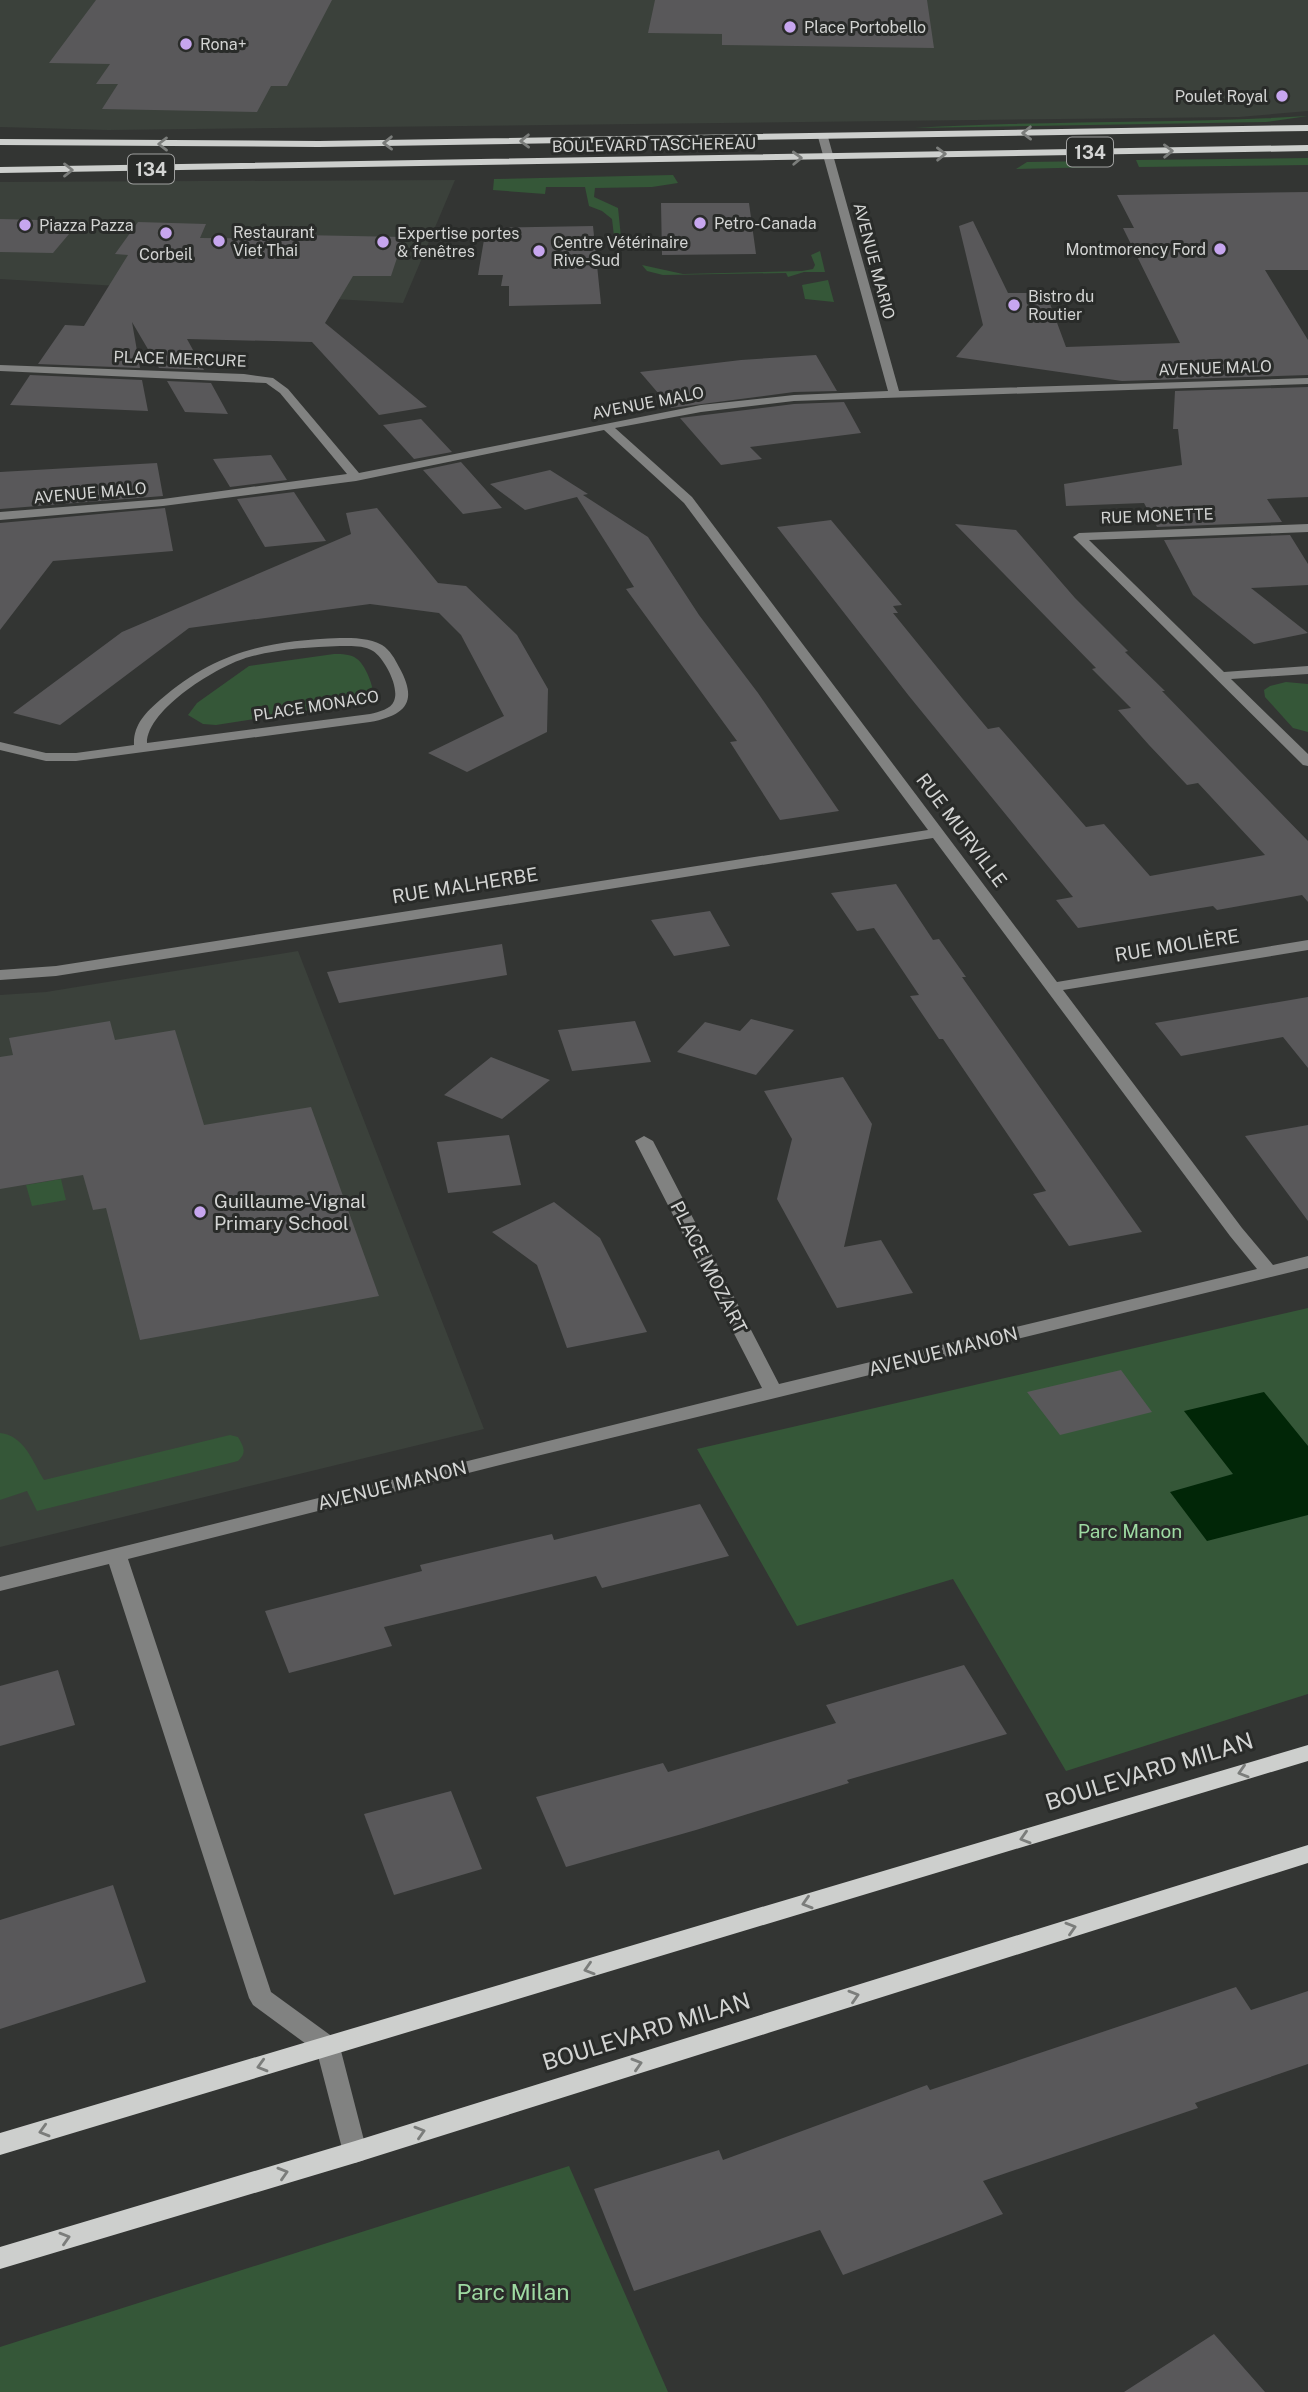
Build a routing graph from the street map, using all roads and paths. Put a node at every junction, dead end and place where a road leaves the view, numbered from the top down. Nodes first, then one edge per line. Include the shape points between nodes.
1 (1308, 128) edge
2 (823, 136) junction
3 (0, 142) edge
4 (1308, 148) edge
5 (829, 157) junction
6 (0, 170) edge
7 (0, 368) edge
8 (1308, 381) edge
9 (894, 394) junction
10 (608, 427) junction
11 (356, 477) junction
12 (0, 516) edge
13 (1308, 528) edge
14 (1308, 670) edge
15 (1220, 676) junction
16 (0, 746) edge
17 (1301, 747) edge
18 (141, 748) junction
19 (1308, 762) edge
20 (937, 833) junction
21 (1308, 945) edge
22 (0, 975) edge
23 (1054, 987) junction
24 (644, 1141) dead end
25 (1308, 1262) edge
26 (1269, 1271) junction
27 (774, 1393) junction
28 (116, 1554) junction
29 (0, 1584) edge
30 (1308, 1753) edge
31 (1308, 1853) edge
32 (328, 2047) junction
33 (0, 2144) edge
34 (355, 2152) junction
35 (0, 2258) edge

1 -> 2 main road, BOULEVARD TASCHEREAU / 134
2 -> 3 main road, BOULEVARD TASCHEREAU / 134 via 308,144
2 - 5 street, AVENUE MARIO
5 -> 4 main road, BOULEVARD TASCHEREAU / 134
6 -> 5 main road, BOULEVARD TASCHEREAU / 134
5 - 9 street, AVENUE MARIO
7 - 11 street, PLACE MERCURE via 269,380 284,391
8 - 9 street, AVENUE MALO
9 - 10 street, AVENUE MALO via 739,403
10 - 11 street, AVENUE MALO
10 - 20 street, RUE MURVILLE via 688,500
11 - 12 street, AVENUE MALO via 208,498
13 - 15 street, RUE MONETTE via 1079,537
14 - 15 street
15 - 17 street, RUE MONETTE
16 - 18 street, PLACE MONACO via 60,758
17 - 19 street, RUE MONETTE
18 - 18 street, PLACE MONACO via 375,716 400,705 402,690 385,655 364,643 331,642 245,654 219,665 166,702 144,726
20 - 22 street, RUE MALHERBE via 56,971
20 - 23 street, RUE MURVILLE
21 - 23 street, RUE MOLIÈRE
23 - 26 street, RUE MURVILLE
24 - 27 street, PLACE MOZART
25 - 26 street, AVENUE MANON
26 - 27 street, AVENUE MANON
27 - 28 street, AVENUE MANON
28 - 29 street, AVENUE MANON
28 - 32 street via 261,1998
30 -> 32 main road, BOULEVARD MILAN
34 -> 31 main road, BOULEVARD MILAN
32 -> 33 main road, BOULEVARD MILAN
32 - 34 street
35 -> 34 main road, BOULEVARD MILAN

